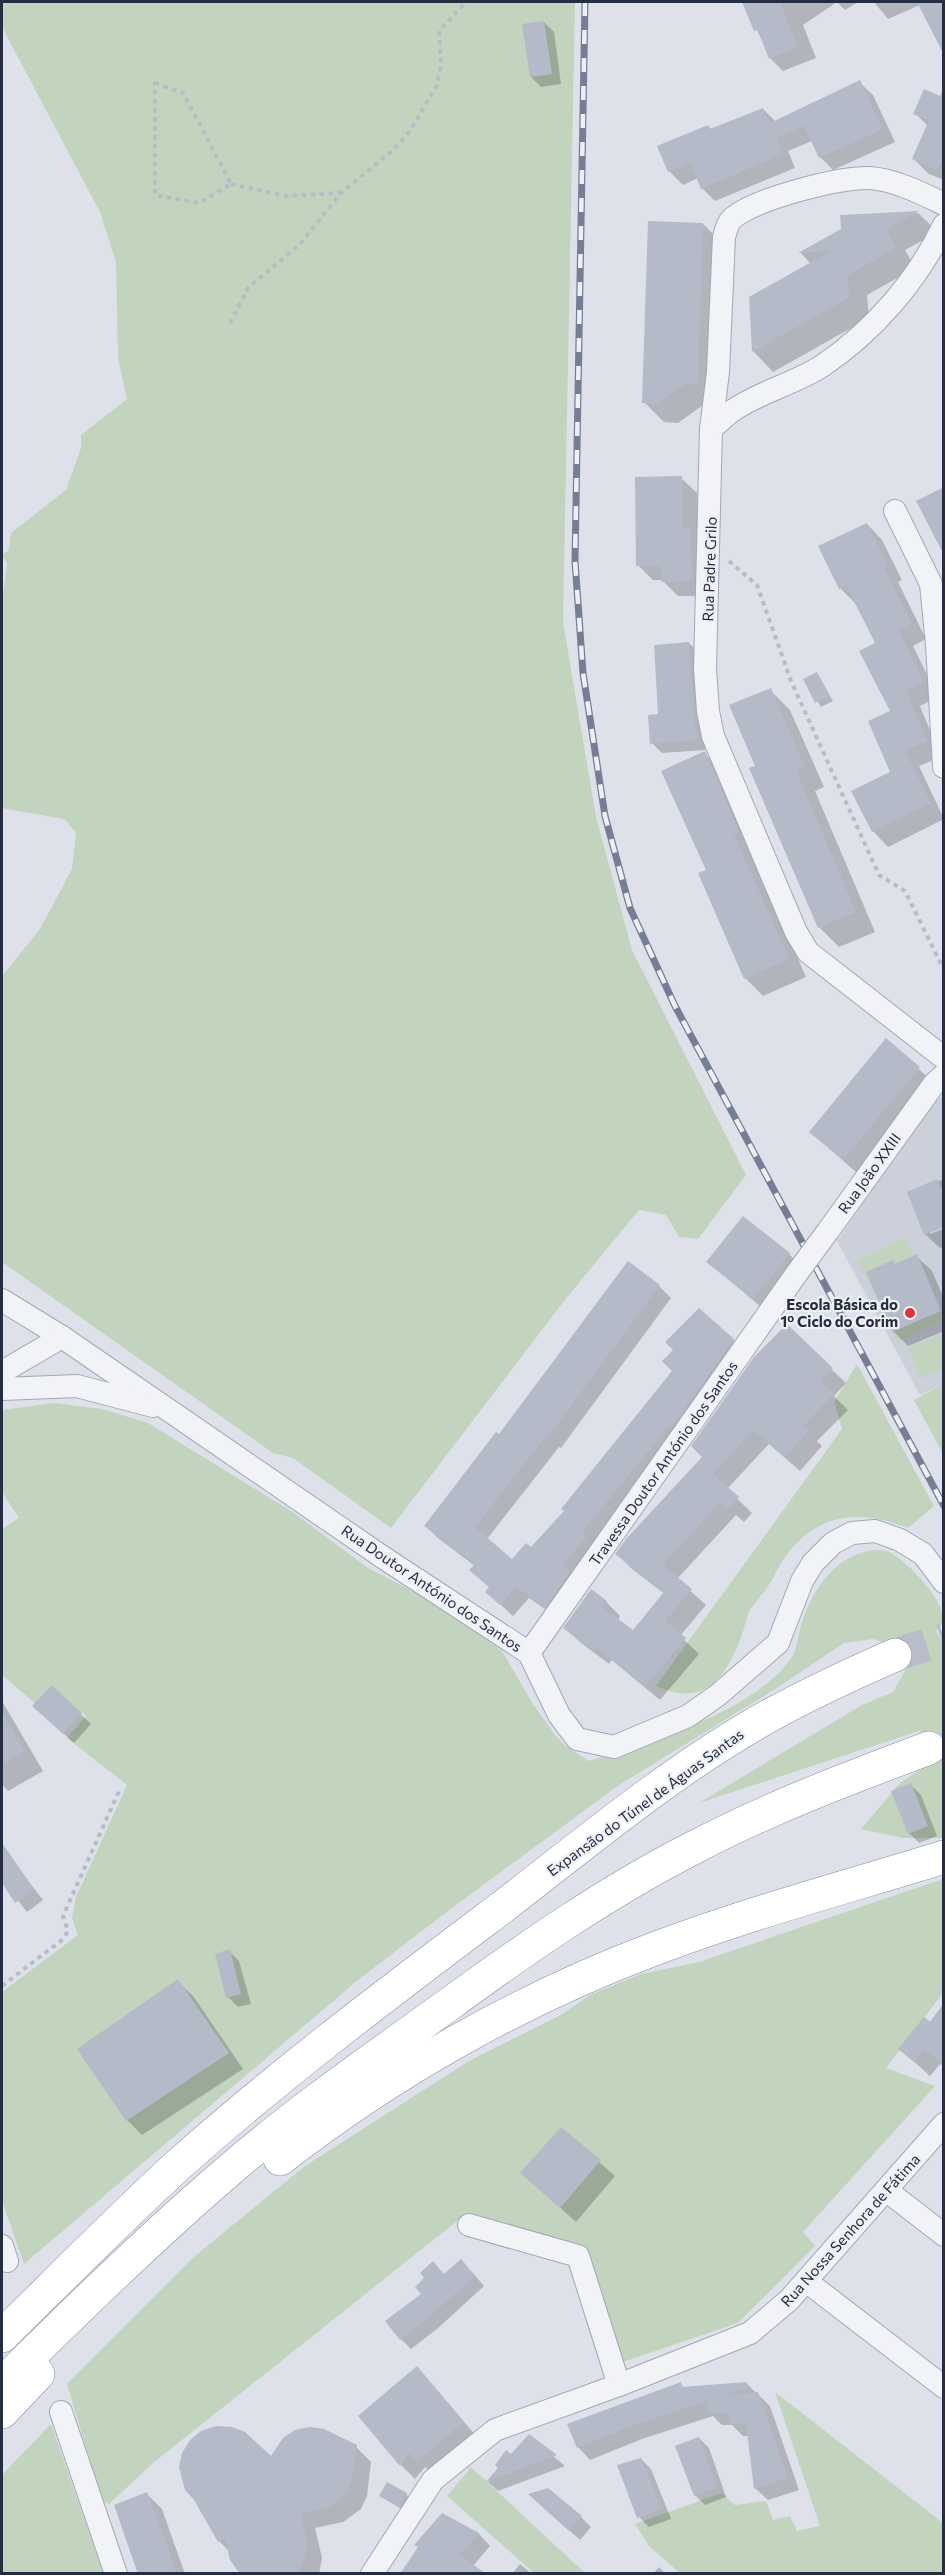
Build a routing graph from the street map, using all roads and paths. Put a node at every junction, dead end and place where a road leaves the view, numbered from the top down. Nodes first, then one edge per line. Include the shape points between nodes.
1 (465, 2) edge
2 (231, 184) junction
3 (341, 193) junction
4 (944, 204) edge
5 (944, 225) edge
6 (230, 323) dead end
7 (711, 429) junction
8 (895, 511) dead end
9 (710, 544) junction
10 (944, 767) edge
11 (944, 970) edge
12 (944, 1058) edge
13 (944, 1075) edge
14 (797, 1273) joint
15 (2, 1300) edge
16 (62, 1337) junction
17 (2, 1372) edge
18 (2, 1389) edge
19 (170, 1410) junction
20 (944, 1582) edge
21 (529, 1653) junction
22 (896, 1655) tunnel mouth
23 (929, 1748) dead end
24 (120, 1789) dead end
25 (944, 1857) edge
26 (2, 1986) edge
27 (944, 2124) edge
28 (886, 2190) junction
29 (469, 2225) dead end
30 (944, 2235) edge
31 (806, 2281) junction
32 (2, 2336) edge
33 (2, 2384) edge
34 (619, 2385) junction
35 (944, 2386) edge
36 (2, 2412) edge
37 (61, 2412) dead end
38 (117, 2574) edge
39 (372, 2574) edge

1 - 3 path via 439,31 441,65 437,85 410,131
2 - 2 path via 198,203 155,195 155,83 183,93
2 - 3 path via 285,196
3 - 6 path via 300,244 248,288
4 - 7 street, Rua Padre Grilo via 896,184 853,178 792,193 732,218 723,237 718,372
5 - 7 street via 913,277 887,310 856,339 822,366 733,410
7 - 9 street, Rua Padre Grilo
8 - 10 street via 931,584
9 - 11 path via 758,585 791,681 879,875 905,891
9 - 12 street, Rua Padre Grilo via 705,669 713,736 784,908 808,952
13 - 14 street, Rua João XXIII, bridge
14 - 21 street, Travessa Doutor António dos Santos
15 - 16 street, Rua Doutor António dos Santos
16 - 17 street
16 - 19 street, Rua Doutor António dos Santos
18 - 19 street via 76,1386
19 - 21 street, Rua Doutor António dos Santos
20 - 21 street, Rua Doutor António dos Santos via 922,1554 900,1540 875,1531 852,1533 833,1543 813,1563 778,1643 753,1667 688,1716 614,1747 577,1739 559,1715
22 - 32 highway, Expansão do Túnel de Águas Santas via 824,1686 687,1768 376,2003 178,2166
23 - 33 highway via 815,1790 693,1848 592,1906 495,1971 341,2082 227,2172 130,2259
24 - 26 path via 63,1916 68,1931
25 - 36 highway via 654,1949 538,1999 444,2050 328,2122 225,2201 78,2335
27 - 28 street, Rua Nossa Senhora de Fátima
28 - 30 street
28 - 31 street, Rua Nossa Senhora de Fátima
29 - 34 street via 578,2256
31 - 34 street, Rua Nossa Senhora de Fátima via 750,2333
31 - 35 street
34 - 39 street, Rua Nossa Senhora de Fátima via 495,2430 433,2480
37 - 38 street

